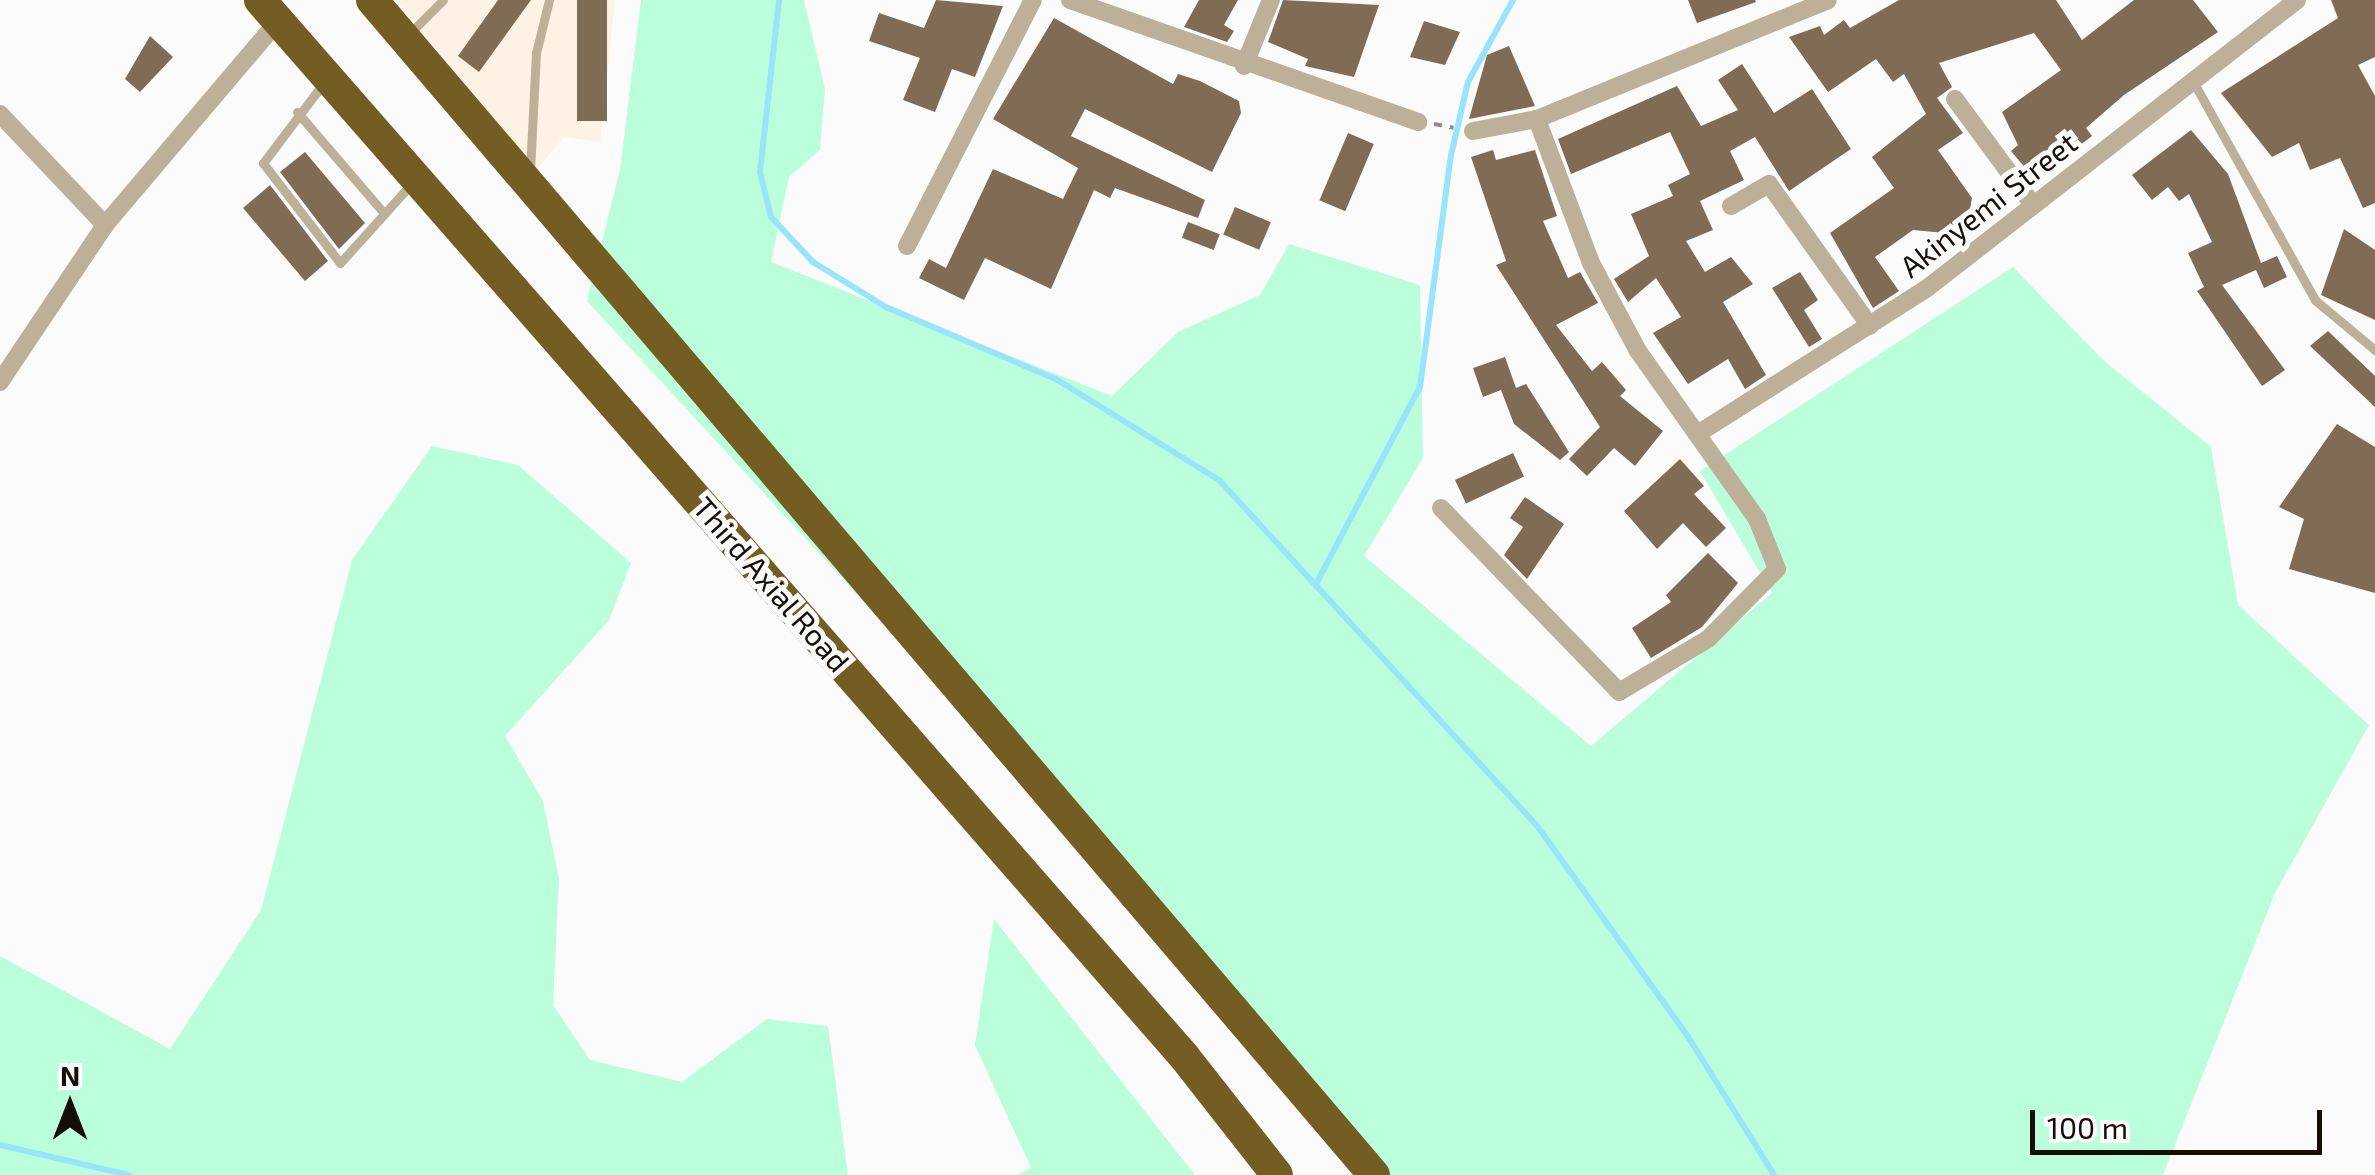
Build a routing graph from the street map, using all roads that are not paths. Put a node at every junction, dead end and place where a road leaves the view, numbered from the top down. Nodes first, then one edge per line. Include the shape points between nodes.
1 (372, 0) edge
2 (442, 0) edge
3 (548, 0) edge
4 (1032, 0) edge
5 (1070, 0) edge
6 (1271, 0) edge
7 (1828, 0) edge
8 (2297, 0) edge
9 (268, 10) edge
10 (406, 38) junction
11 (1244, 66) junction
12 (328, 80) junction
13 (2195, 85) junction
14 (1955, 98) dead end
15 (297, 112) junction
16 (0, 114) edge
17 (1538, 119) junction
18 (1421, 122) road end
19 (1468, 130) road end
20 (418, 178) junction
21 (530, 184) junction
22 (2031, 202) junction
23 (1731, 206) dead end
24 (383, 212) junction
25 (105, 225) junction
26 (907, 246) dead end
27 (1870, 326) junction
28 (2375, 350) edge
29 (0, 382) edge
30 (1699, 433) junction
31 (1441, 508) dead end
32 (1277, 1175) edge
33 (1374, 1175) edge

1 - 10 highway
2 - 10 lane
3 - 21 lane via 536,52
4 - 26 street
5 - 11 street
6 - 11 street
7 - 17 street
8 - 13 street, Akinyemi Street
9 - 12 highway, Third Axial Road
9 - 25 street
10 - 21 highway
11 - 18 street
12 - 15 lane
12 - 20 highway, Third Axial Road
13 - 22 street, Akinyemi Street
13 - 28 lane via 2315,300
14 - 22 street
15 - 24 lane
15 - 24 lane via 263,162 340,263
16 - 25 street
17 - 19 street
17 - 30 street via 1590,263 1638,351
20 - 24 lane
20 - 32 highway, Third Axial Road via 1183,1055
21 - 33 highway
22 - 27 street, Akinyemi Street
23 - 27 street via 1769,184
25 - 29 street
27 - 30 street, Akinyemi Street
30 - 31 street via 1757,519 1777,569 1708,639 1619,692

